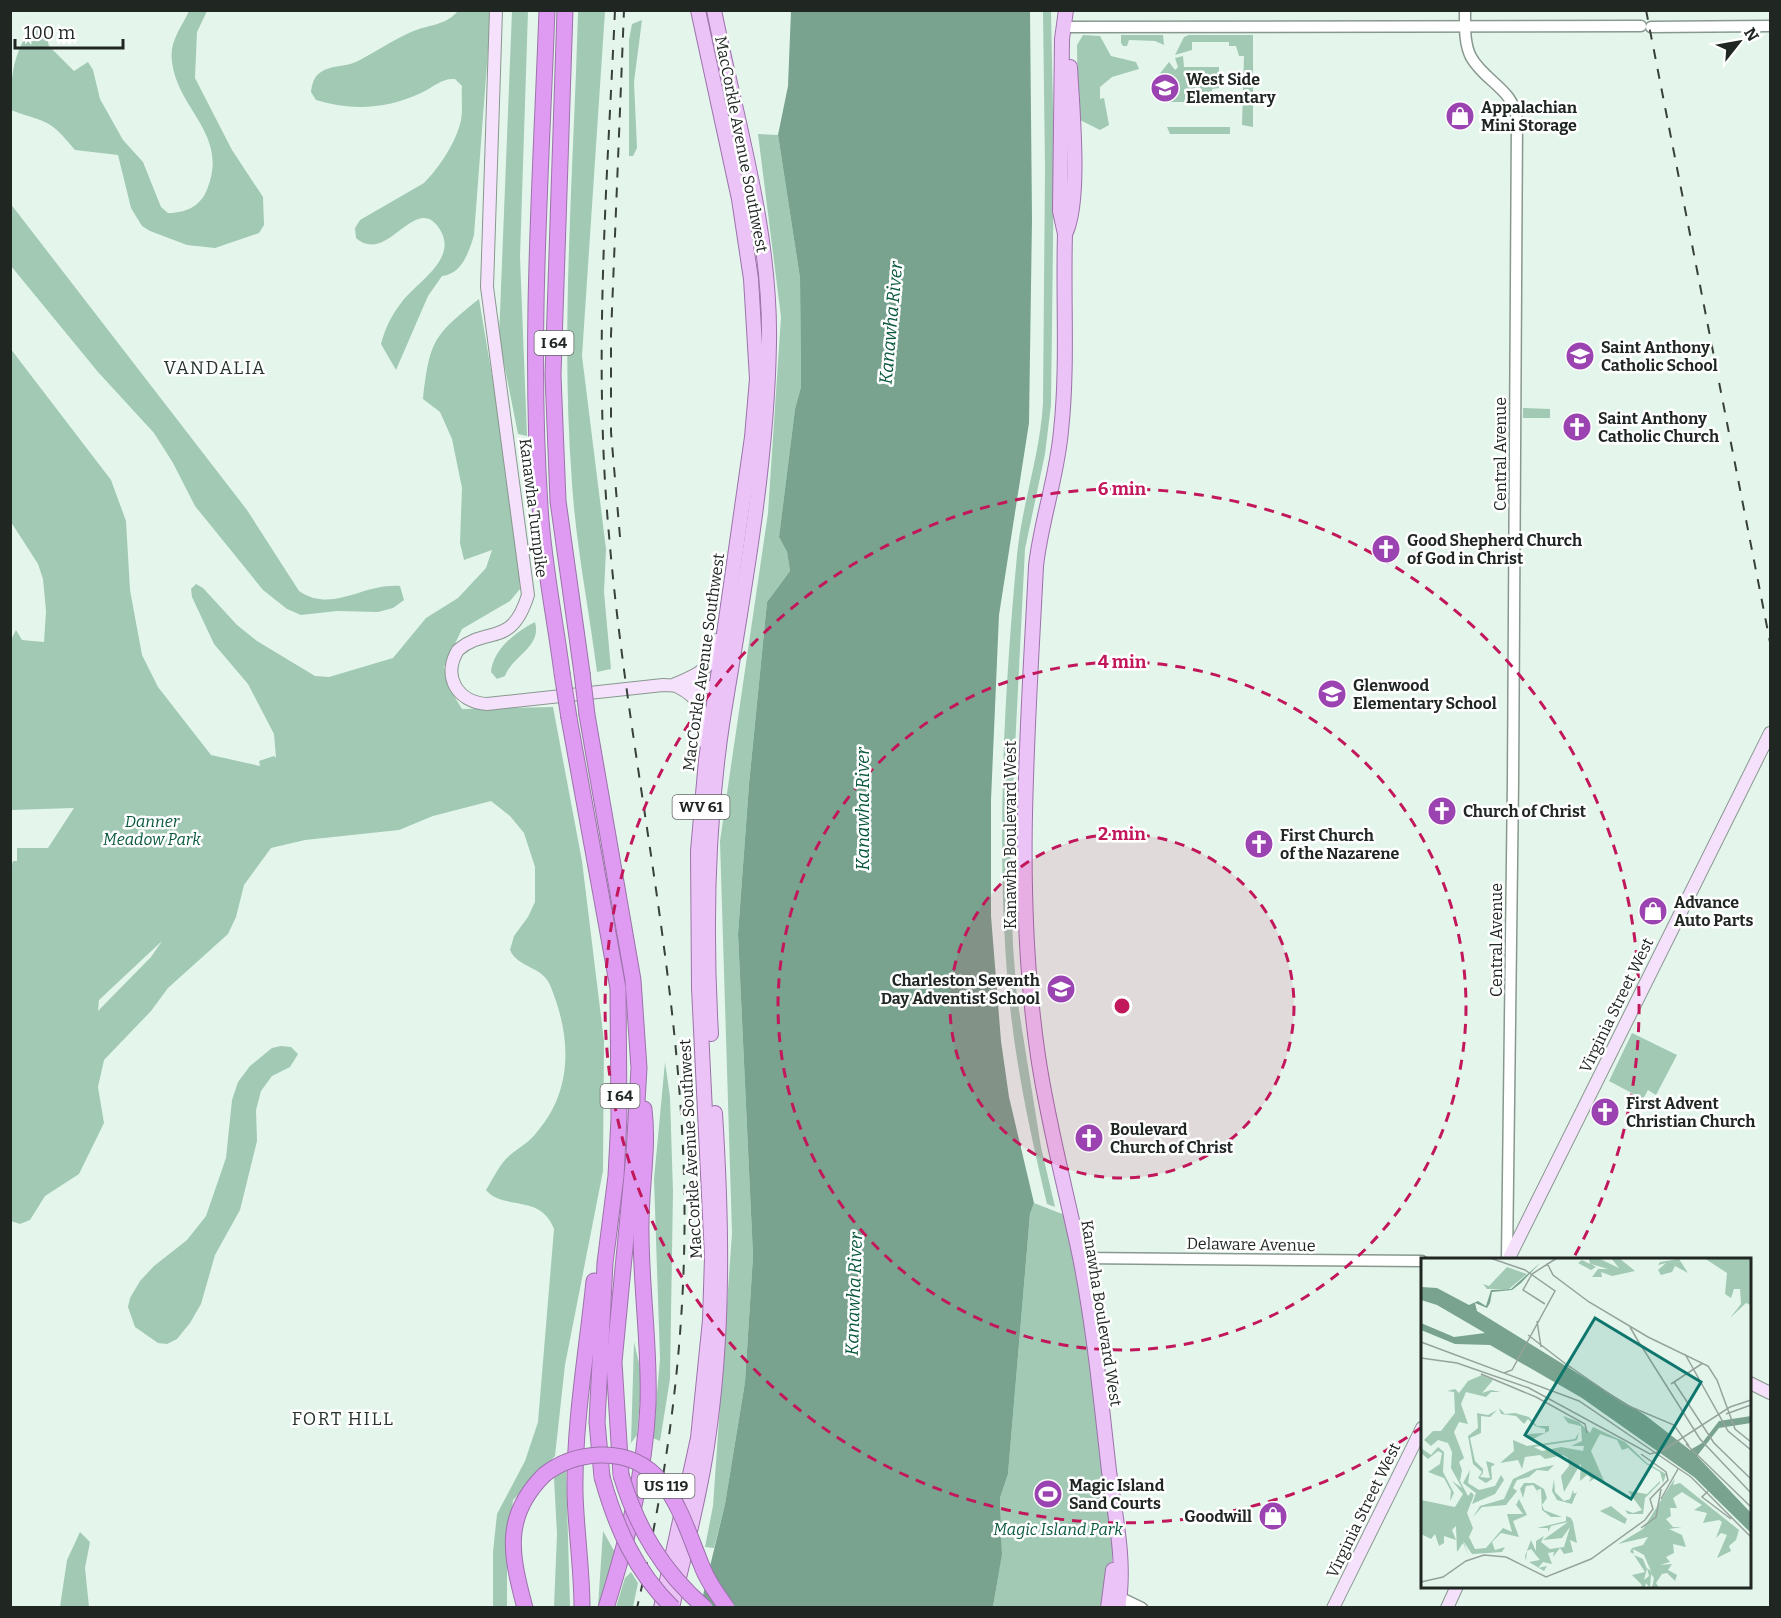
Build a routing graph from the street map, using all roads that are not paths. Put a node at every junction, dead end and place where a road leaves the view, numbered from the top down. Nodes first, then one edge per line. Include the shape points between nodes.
1 (495, 10) edge
2 (547, 10) edge
3 (565, 10) edge
4 (698, 10) edge
5 (714, 10) edge
6 (1066, 10) edge
7 (1465, 10) edge
8 (1770, 26) edge
9 (1065, 27) junction
10 (1465, 27) junction
11 (732, 574) junction
12 (674, 685) junction
13 (723, 688) junction
14 (1770, 733) edge
15 (702, 799) junction
16 (639, 1068) junction
17 (616, 1176) junction
18 (1080, 1258) junction
19 (1507, 1258) edge
20 (1508, 1258) edge
21 (1421, 1261) edge
22 (1751, 1384) edge
23 (1770, 1393) edge
24 (1421, 1430) edge
25 (1457, 1588) edge
26 (1116, 1599) edge
27 (525, 1608) edge
28 (582, 1608) edge
29 (606, 1608) edge
30 (661, 1608) edge
31 (672, 1608) edge
32 (705, 1608) edge
33 (727, 1608) edge
34 (1108, 1608) edge
35 (1142, 1608) edge
36 (1333, 1608) edge
37 (1447, 1608) edge

1 - 12 main road, Kanawha Turnpike via 487,286 528,595 520,616 507,629 458,650 451,664 451,678 465,698 487,704
2 - 17 highway, I 64, bridge via 536,376 540,507 569,717 618,988 621,1063
3 - 16 highway, I 64, bridge via 553,375 558,501 587,715 633,980
4 - 11 main road, MacCorkle Avenue Southwest / WV 61 via 739,199 756,344 752,437
5 - 13 main road, MacCorkle Avenue Southwest / WV 61 via 756,204 767,285 769,341 759,474
6 - 9 main road, Kanawha Boulevard West
7 - 10 street, Central Avenue
8 - 10 street
9 - 10 street
9 - 18 main road, Kanawha Boulevard West via 1070,39 1073,171 1070,222 1065,234 1063,412 1036,566 1023,889 1038,1055
10 - 19 street, Central Avenue via 1471,57 1508,95 1517,120
11 - 12 main road via 713,659 704,671
11 - 13 main road, MacCorkle Avenue Southwest / WV 61
12 - 13 main road, Kanawha Turnpike
12 - 15 main road via 693,696 702,710
13 - 15 main road, MacCorkle Avenue Southwest / WV 61
13 - 31 main road, MacCorkle Avenue Southwest / WV 61 via 708,892 721,1302 707,1448
14 - 20 main road, Virginia Street West
15 - 30 main road, MacCorkle Avenue Southwest / WV 61 via 697,943 710,1186 710,1320 698,1438
16 - 29 highway via 647,1139 641,1229 647,1424 642,1474
16 - 32 highway, I 64, bridge via 614,1362 621,1475 648,1544 681,1586
17 - 28 highway via 597,1252 578,1422 575,1493
17 - 31 highway, I 64, bridge via 603,1298 597,1422 602,1478 615,1520 637,1566
18 - 21 street, Delaware Avenue
18 - 26 main road, Kanawha Boulevard West via 1117,1538 1113,1551
22 - 23 main road
24 - 36 main road, Virginia Street West
25 - 37 main road
26 - 34 main road, Kanawha Boulevard West
26 - 35 street
27 - 33 highway, US 119, bridge via 513,1552 514,1524 527,1495 544,1475 585,1455 617,1456 647,1470 666,1486 681,1509 701,1565

